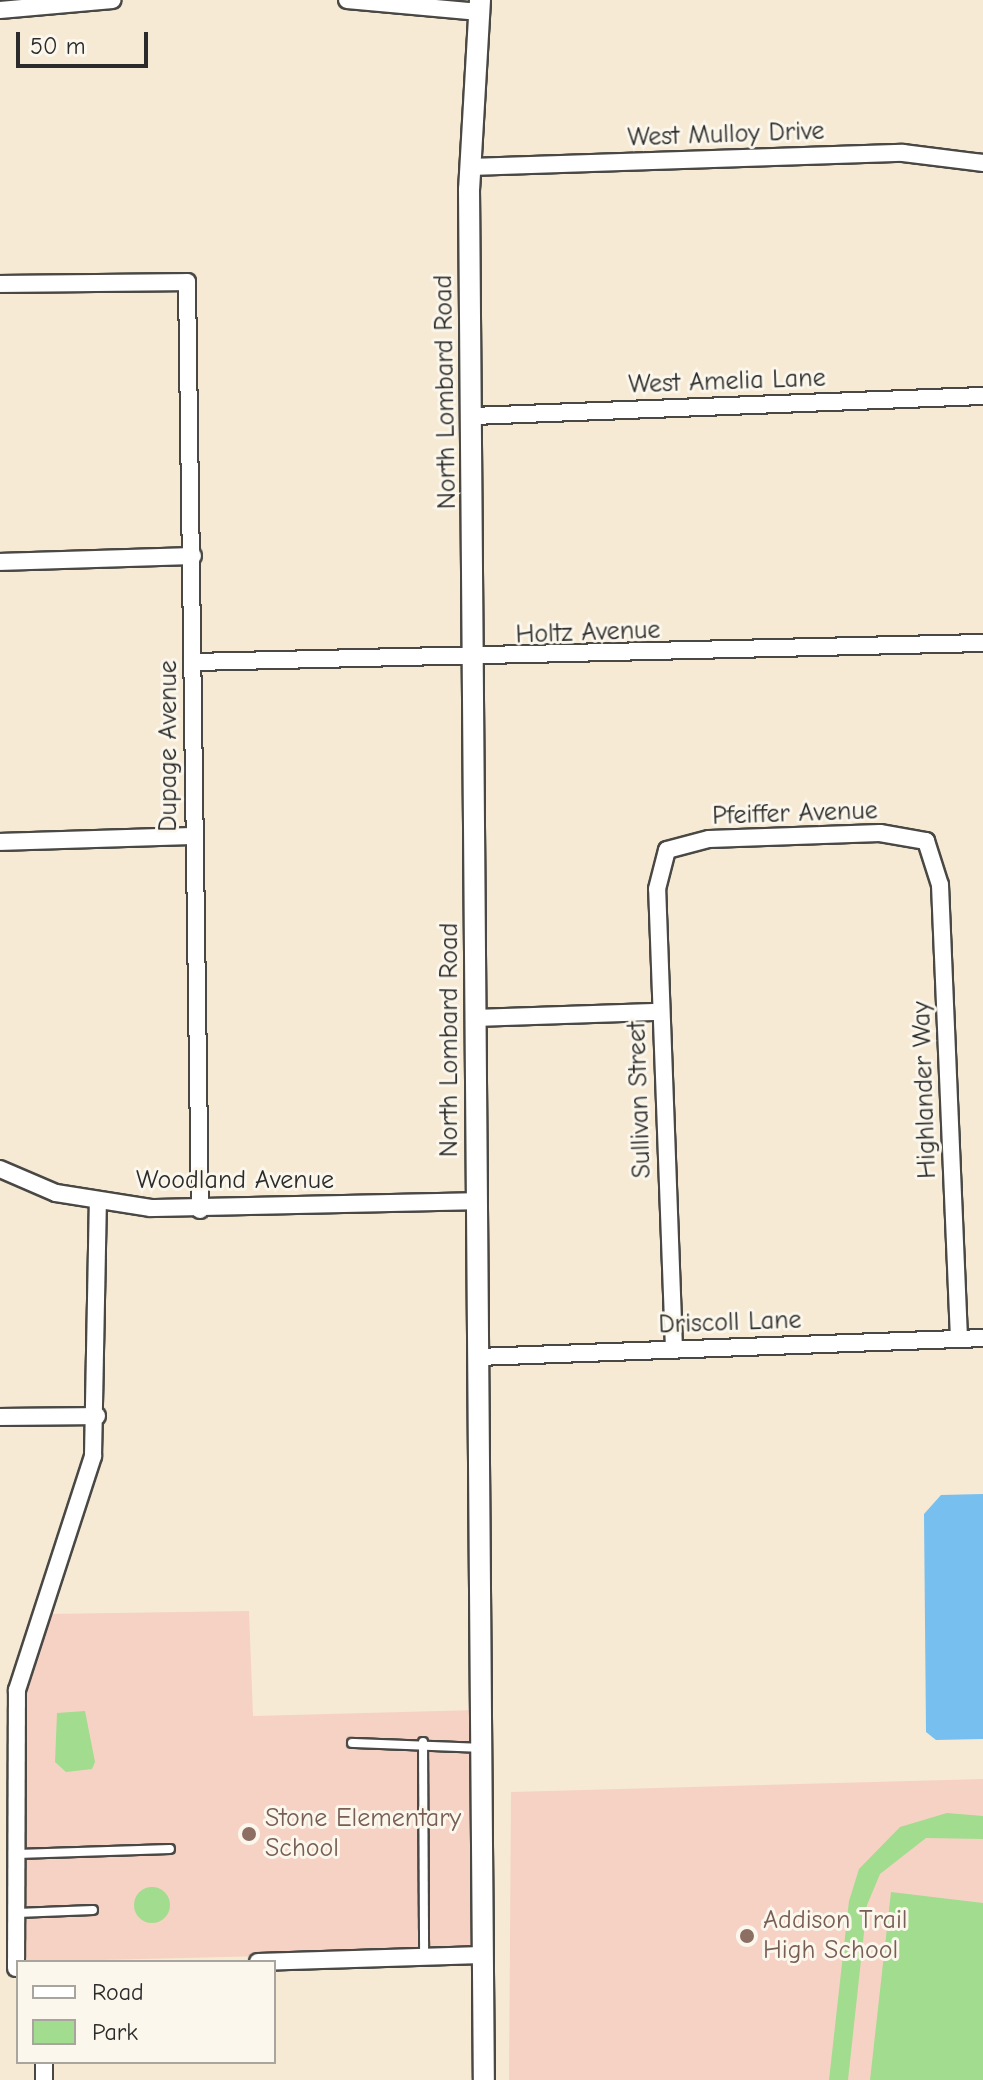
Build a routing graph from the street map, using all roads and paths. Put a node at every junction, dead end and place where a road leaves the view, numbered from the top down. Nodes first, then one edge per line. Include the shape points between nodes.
1 (113, 0) edge
2 (347, 0) edge
3 (480, 6) edge
4 (0, 10) edge
5 (983, 163) edge
6 (470, 167) junction
7 (0, 284) edge
8 (983, 396) edge
9 (473, 416) junction
10 (193, 556) junction
11 (0, 562) edge
12 (983, 643) edge
13 (477, 660) junction
14 (194, 662) junction
15 (192, 836) junction
16 (926, 841) joint
17 (0, 842) edge
18 (667, 850) joint
19 (660, 1012) junction
20 (475, 1018) junction
21 (0, 1169) edge
22 (477, 1201) junction
23 (98, 1202) junction
24 (200, 1210) junction
25 (983, 1338) edge
26 (959, 1339) junction
27 (674, 1349) junction
28 (478, 1357) junction
29 (97, 1416) junction
30 (0, 1417) edge
31 (423, 1742) junction
32 (352, 1743) dead end
33 (481, 1748) junction
34 (170, 1849) dead end
35 (16, 1854) junction
36 (93, 1910) dead end
37 (16, 1913) junction
38 (482, 1955) junction
39 (424, 1957) junction
40 (276, 1961) edge
41 (11, 1968) edge
42 (484, 2080) edge

1 - 4 street
2 - 3 street
3 - 6 street, North Lombard Road
5 - 6 street, West Mulloy Drive via 903,153
6 - 9 street, North Lombard Road
7 - 10 street, Dupage Avenue via 187,282
8 - 9 street, West Amelia Lane
9 - 13 street, North Lombard Road
10 - 11 street
10 - 14 street, Dupage Avenue
12 - 13 street, Holtz Avenue
13 - 14 street, Holtz Avenue
13 - 20 street, North Lombard Road
14 - 15 street, Dupage Avenue
15 - 17 street
15 - 24 street, Dupage Avenue
16 - 18 street, Pfeiffer Avenue via 880,833 709,839
16 - 26 street, Highlander Way via 940,885
18 - 19 street, Sullivan Street via 657,889
19 - 20 street
19 - 27 street, Sullivan Street
20 - 22 street, North Lombard Road
21 - 23 street, Woodland Avenue
22 - 24 street, Woodland Avenue
22 - 28 street, North Lombard Road
23 - 24 street, Woodland Avenue
23 - 29 street
25 - 26 street, Driscoll Lane
26 - 27 street, Driscoll Lane
27 - 28 street, Driscoll Lane
28 - 33 street, North Lombard Road
29 - 30 street
29 - 35 street via 90,1469 20,1670
31 - 32 lane
31 - 33 lane
31 - 39 lane
33 - 38 street, North Lombard Road
34 - 35 lane
35 - 37 street
36 - 37 lane
37 - 41 street
38 - 39 street
38 - 42 street, North Lombard Road
39 - 40 street

